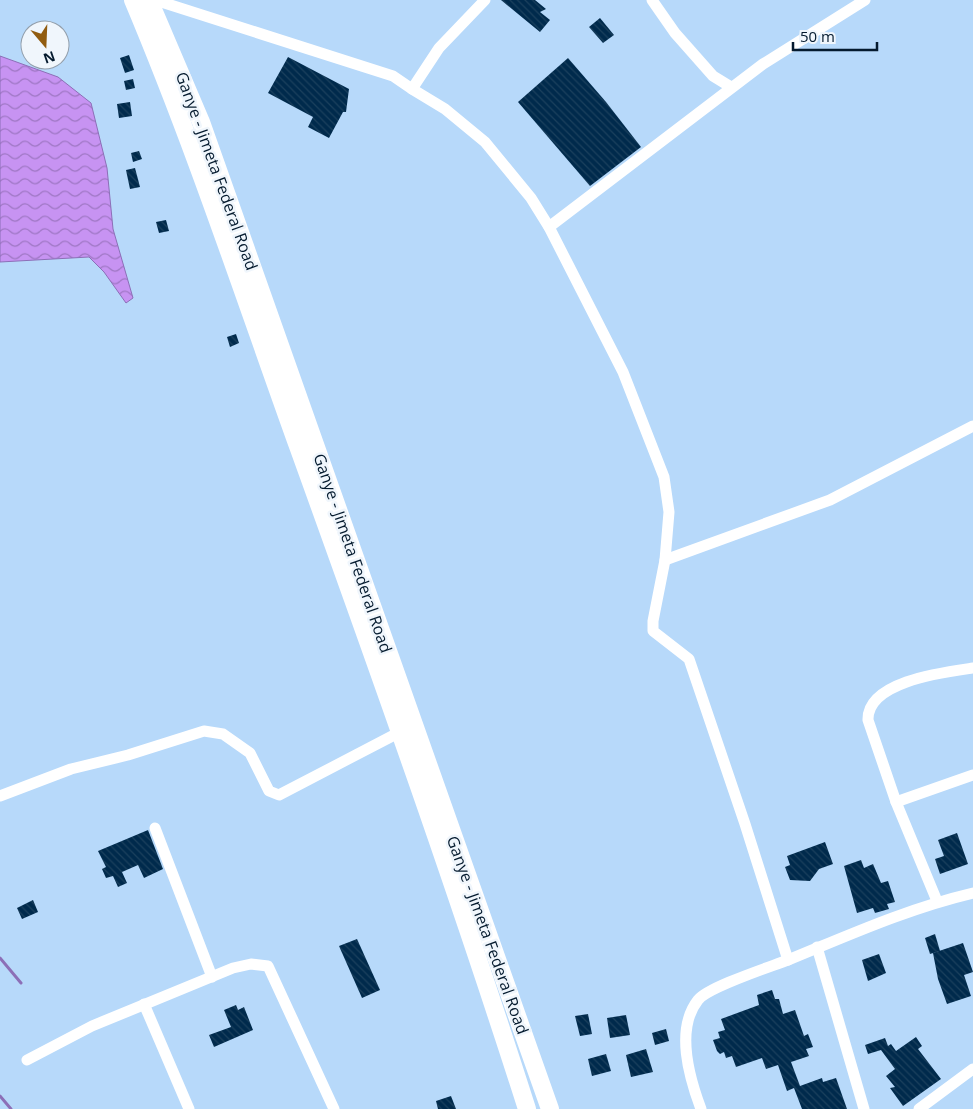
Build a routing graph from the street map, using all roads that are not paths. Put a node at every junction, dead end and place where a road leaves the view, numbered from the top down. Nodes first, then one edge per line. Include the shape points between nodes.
1 (133, 0) edge
2 (149, 0) edge
3 (155, 0) edge
4 (485, 0) edge
5 (652, 0) edge
6 (865, 0) edge
7 (732, 87) junction
8 (412, 89) junction
9 (549, 227) junction
10 (973, 426) edge
11 (665, 560) junction
12 (973, 668) edge
13 (400, 732) junction
14 (973, 775) edge
15 (0, 796) edge
16 (896, 802) junction
17 (156, 828) dead end
18 (973, 893) edge
19 (938, 901) junction
20 (817, 947) junction
21 (788, 960) junction
22 (212, 977) junction
23 (144, 1004) junction
24 (27, 1060) dead end
25 (973, 1069) edge
26 (697, 1106) edge
27 (188, 1109) edge
28 (334, 1109) edge
29 (527, 1109) edge
30 (550, 1109) edge
31 (864, 1109) edge
32 (919, 1109) edge

1 - 13 main road, Ganye - Jimeta Federal Road via 176,102
2 - 30 main road, Ganye - Jimeta Federal Road via 201,122
3 - 8 street via 393,76
4 - 8 street via 439,48
5 - 7 street via 712,76
6 - 7 street
7 - 9 street
8 - 9 street via 445,109 485,142
9 - 11 street via 623,372 664,477 669,512
10 - 11 street via 830,500
11 - 21 street via 653,621 654,631 689,659
12 - 16 street via 899,684 882,693 868,712
13 - 15 street via 279,795 268,791 250,754 223,734 204,731 128,755 71,768
13 - 29 main road, Ganye - Jimeta Federal Road
14 - 16 street
16 - 19 street
17 - 22 street
18 - 19 street
19 - 20 street
20 - 21 street
20 - 31 street
21 - 26 street via 737,979 699,998 687,1022 687,1057
22 - 23 street
22 - 28 street via 252,964 268,966
23 - 24 street via 92,1026
23 - 27 street
25 - 32 street

